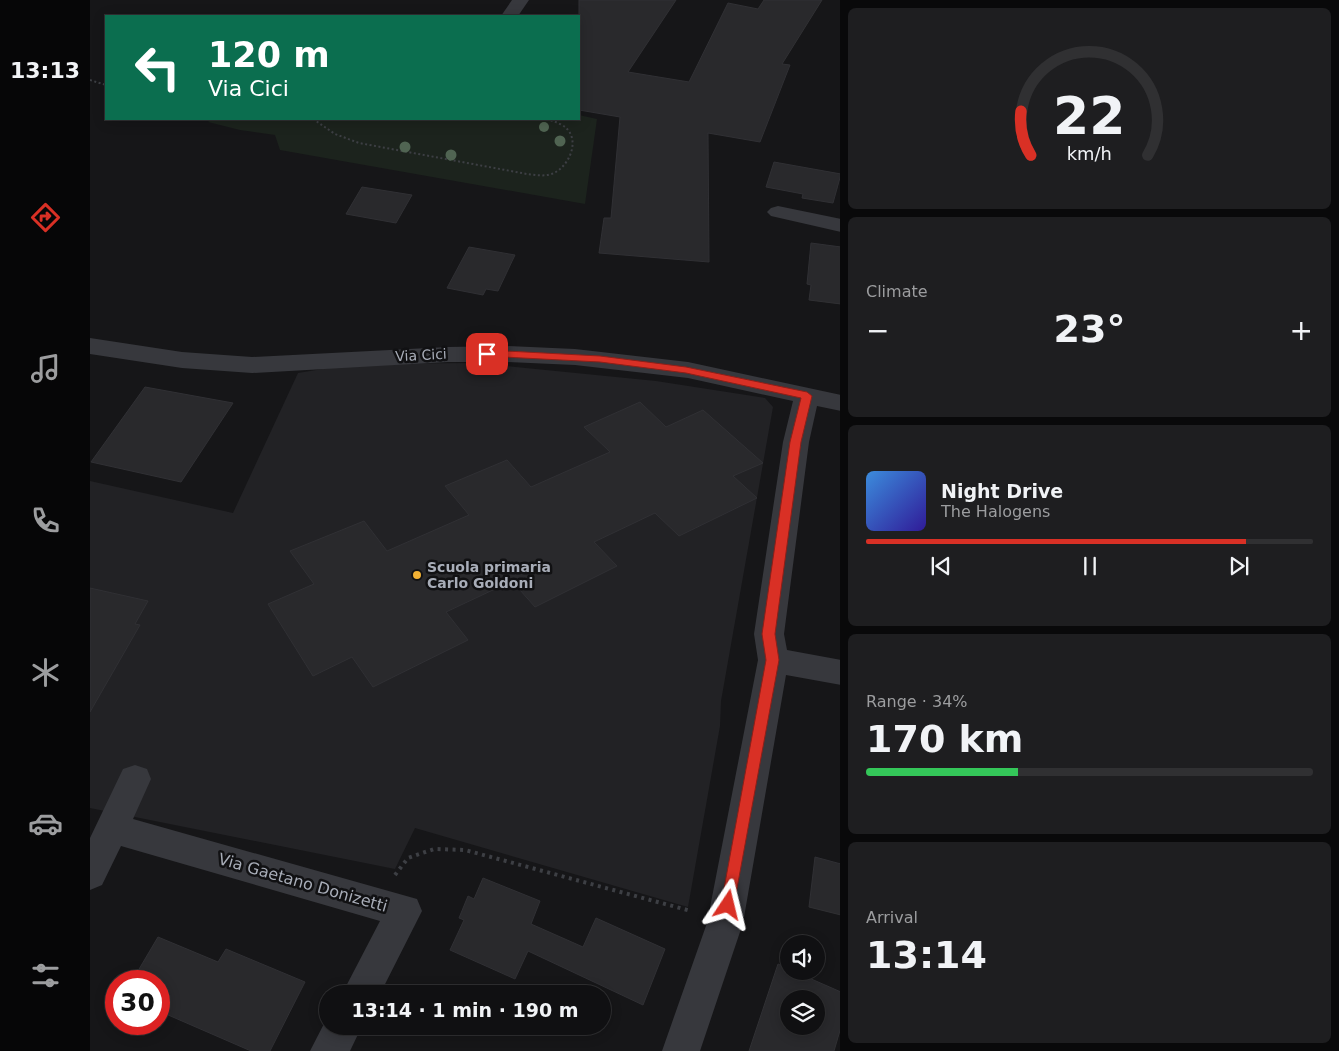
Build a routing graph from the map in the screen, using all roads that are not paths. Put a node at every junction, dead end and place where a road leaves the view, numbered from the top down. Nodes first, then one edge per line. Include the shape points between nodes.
1 (521, 0) edge
2 (510, 15) edge
3 (778, 212) dead end
4 (840, 226) edge
5 (90, 346) edge
6 (807, 396) junction
7 (840, 403) edge
8 (773, 660) junction
9 (840, 673) edge
10 (135, 779) dead end
11 (112, 828) junction
12 (90, 874) edge
13 (365, 985) edge
14 (338, 1035) edge
15 (329, 1051) edge
16 (681, 1051) edge

1 - 2 street
3 - 4 street
5 - 6 street, Via Cici via 224,364 275,365 429,354 600,359 686,370
6 - 7 street, Via Cici
6 - 8 street via 796,442 769,634
8 - 9 street
8 - 16 street via 725,923
10 - 11 street
11 - 12 street
11 - 13 street, Via Gaetano Donizetti via 404,911
14 - 15 street

